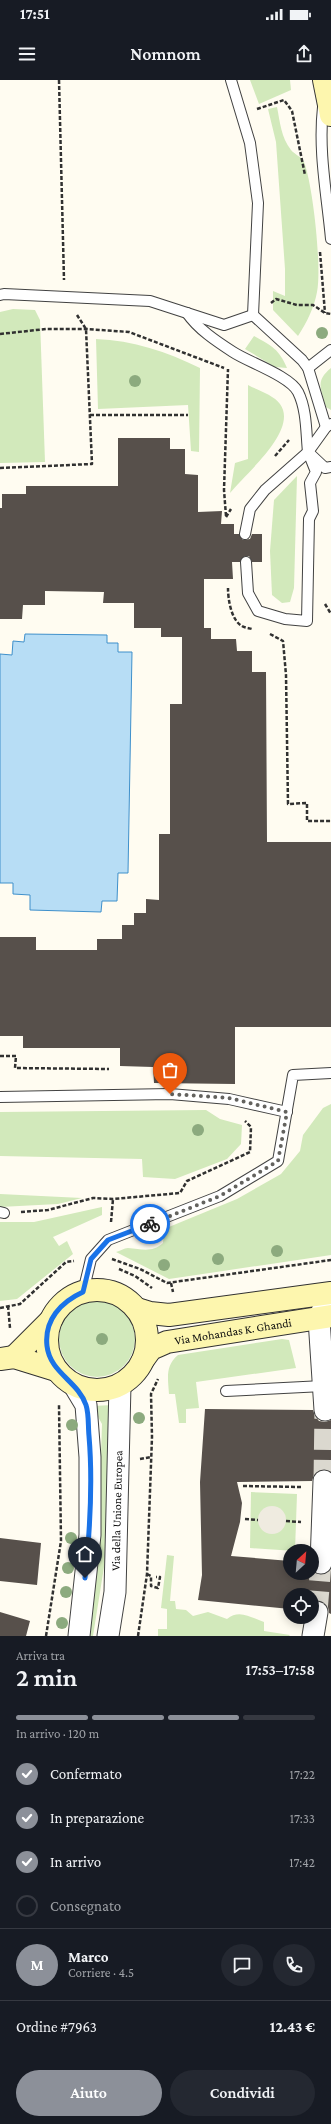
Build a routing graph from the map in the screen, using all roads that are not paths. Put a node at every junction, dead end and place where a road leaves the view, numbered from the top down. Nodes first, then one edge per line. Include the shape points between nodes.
1 (231, 80) edge
2 (324, 82) edge
3 (331, 115) edge
4 (331, 239) edge
5 (0, 295) edge
6 (187, 313) junction
7 (256, 319) junction
8 (331, 350) edge
9 (308, 368) junction
10 (328, 426) edge
11 (308, 452) junction
12 (331, 467) edge
13 (245, 534) dead end
14 (246, 562) dead end
15 (331, 1073) edge
16 (0, 1097) edge
17 (287, 1112) junction
18 (83, 1292) junction
19 (331, 1294) edge
20 (249, 1304) junction
21 (137, 1310) junction
22 (327, 1312) edge
23 (51, 1320) junction
24 (7, 1358) edge
25 (143, 1360) junction
26 (56, 1370) junction
27 (120, 1385) junction
28 (323, 1386) junction
29 (226, 1391) dead end
30 (66, 1392) junction
31 (325, 1410) tunnel mouth
32 (315, 1484) tunnel mouth
33 (321, 1563) tunnel mouth
34 (315, 1624) tunnel mouth
35 (79, 1636) edge
36 (108, 1636) edge
37 (313, 1636) edge

1 - 7 lane via 250,143 258,203
2 - 3 street
2 - 4 lane via 322,145
5 - 6 lane via 150,301
6 - 7 lane via 224,325
6 - 11 lane via 194,324 233,352 283,378 298,391 304,413
7 - 9 lane
8 - 9 lane
9 - 10 lane
10 - 11 lane
11 - 12 lane via 325,468
11 - 13 lane via 265,490 250,509
11 - 14 lane via 316,472 310,483 312,511 309,519 307,621 285,619 258,611 248,593
15 - 17 lane via 293,1075
16 - 17 lane via 170,1094 229,1098
17 - 18 lane via 278,1161 220,1196 108,1240 91,1259
18 - 21 street via 112,1292 126,1299
18 - 23 street via 59,1307
19 - 20 street, Via Mohandas K. Ghandi
20 - 21 street, Via Mohandas K. Ghandi via 169,1315
20 - 22 street via 264,1312 307,1306
21 - 25 street via 144,1321 147,1334 147,1348
22 - 25 street, Via Mohandas K. Ghandi via 167,1342 151,1349
22 - 28 street
23 - 24 street
23 - 26 street via 47,1332 47,1346
24 - 26 street
25 - 27 street via 130,1379
26 - 30 street
27 - 30 street via 105,1390
27 - 36 street, Via della Unione Europea via 115,1592
28 - 29 lane
28 - 31 street
30 - 35 street via 86,1405 90,1457 90,1535
32 - 33 street
34 - 37 street

